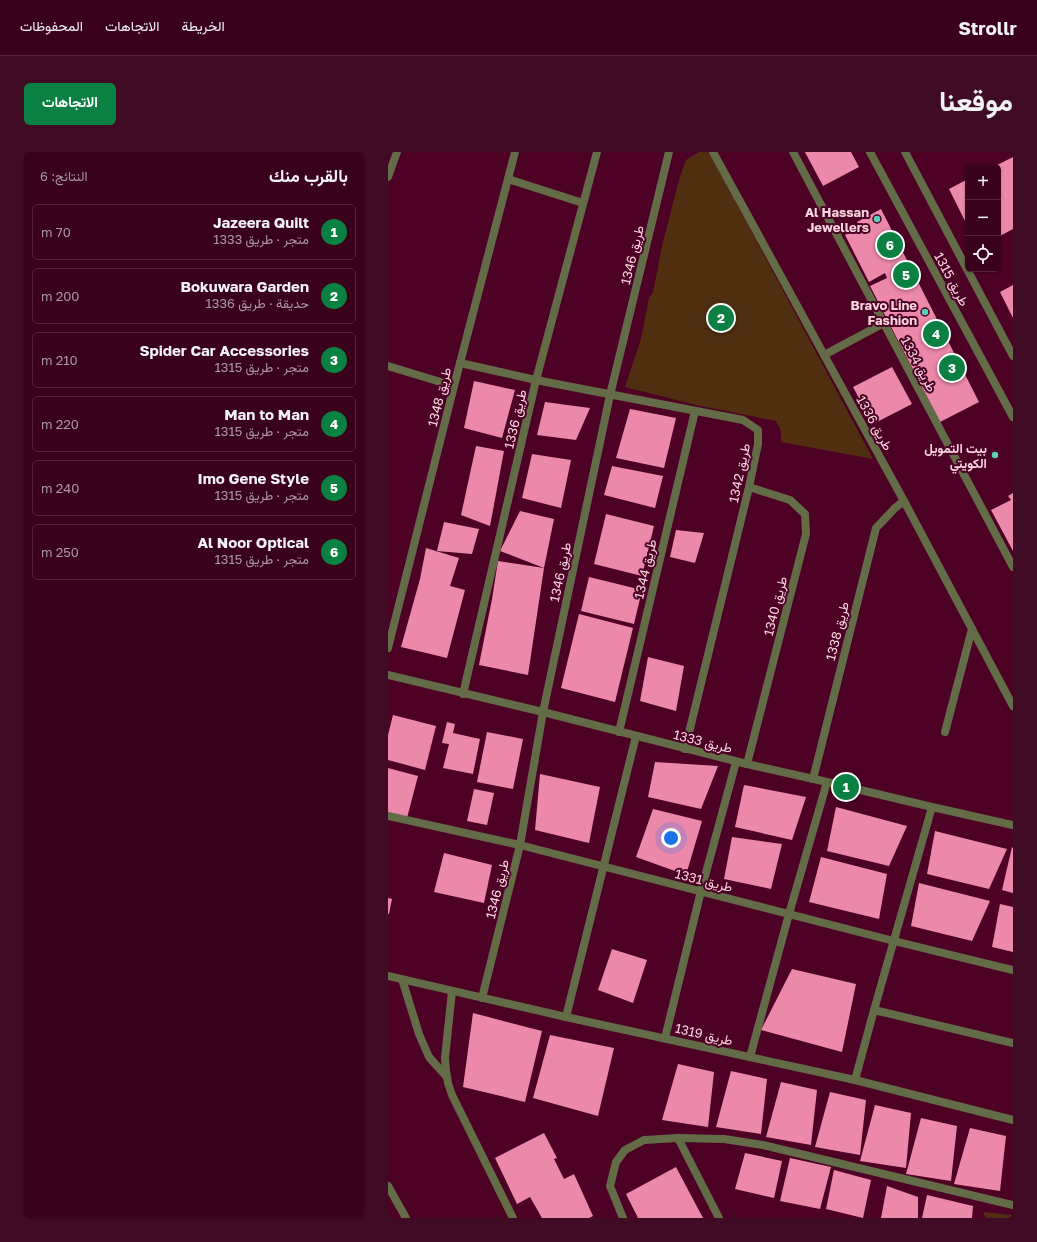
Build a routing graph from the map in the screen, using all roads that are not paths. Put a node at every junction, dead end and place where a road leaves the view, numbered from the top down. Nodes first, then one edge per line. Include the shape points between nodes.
1 (397, 152) edge
2 (515, 152) edge
3 (597, 152) edge
4 (669, 152) edge
5 (712, 152) edge
6 (793, 152) edge
7 (870, 152) edge
8 (905, 152) edge
9 (388, 177) edge
10 (508, 179) junction
11 (583, 203) junction
12 (884, 323) junction
13 (824, 355) junction
14 (1013, 356) edge
15 (460, 363) junction
16 (388, 366) edge
17 (536, 380) junction
18 (454, 386) junction
19 (610, 395) junction
20 (695, 411) junction
21 (1013, 417) edge
22 (749, 487) junction
23 (904, 501) junction
24 (1013, 567) edge
25 (972, 629) junction
26 (388, 648) edge
27 (388, 675) edge
28 (463, 694) junction
29 (1013, 706) edge
30 (543, 712) junction
31 (619, 732) junction
32 (945, 732) dead end
33 (636, 736) junction
34 (685, 749) junction
35 (736, 762) junction
36 (748, 764) junction
37 (813, 779) junction
38 (827, 782) junction
39 (932, 807) junction
40 (388, 816) edge
41 (1013, 825) edge
42 (520, 845) junction
43 (603, 867) junction
44 (701, 891) junction
45 (788, 914) junction
46 (894, 941) junction
47 (1013, 970) edge
48 (388, 976) edge
49 (402, 979) junction
50 (452, 991) junction
51 (482, 998) junction
52 (874, 1010) junction
53 (566, 1017) junction
54 (665, 1038) junction
55 (1013, 1043) edge
56 (750, 1057) junction
57 (447, 1077) junction
58 (855, 1080) junction
59 (1013, 1120) edge
60 (678, 1138) junction
61 (388, 1186) edge
62 (1013, 1205) edge
63 (406, 1218) edge
64 (513, 1218) edge
65 (623, 1218) edge
66 (719, 1218) edge

1 - 9 street
2 - 10 street, طريق 1348
3 - 11 street, طريق 1336
4 - 19 street, طريق 1346
5 - 13 street, طريق 1336
6 - 12 street, طريق 1334
7 - 21 street, طريق 1315
8 - 14 street, طريق 1315
10 - 11 street
10 - 15 street, طريق 1348
11 - 17 street, طريق 1336
12 - 13 street
12 - 24 street, طريق 1334
13 - 23 street, طريق 1336
15 - 17 street, طريق 1342
15 - 18 street, طريق 1348
16 - 18 street
17 - 19 street, طريق 1342
17 - 28 street, طريق 1336
18 - 26 street, طريق 1348
19 - 20 street, طريق 1342
19 - 30 street, طريق 1346
20 - 22 street, طريق 1342 via 743,420 758,430 758,444
20 - 31 street, طريق 1344
22 - 34 street, طريق 1342
22 - 36 street, طريق 1340 via 790,500 804,514 806,534
23 - 25 street, طريق 1336
23 - 37 street, طريق 1338 via 876,528
25 - 29 street, طريق 1336
25 - 32 street
27 - 28 street, طريق 1333
28 - 30 street, طريق 1333
30 - 31 street, طريق 1333
30 - 42 street, طريق 1346
31 - 33 street, طريق 1333
33 - 34 street, طريق 1333
33 - 43 street
34 - 35 street, طريق 1333
35 - 36 street, طريق 1333
35 - 44 street
36 - 37 street, طريق 1333
37 - 38 street, طريق 1333
38 - 39 street, طريق 1333
38 - 45 street
39 - 41 street, طريق 1333
39 - 46 street
40 - 42 street, طريق 1331
42 - 43 street, طريق 1331
42 - 51 street, طريق 1346
43 - 44 street, طريق 1331
43 - 53 street
44 - 45 street, طريق 1331
44 - 54 street
45 - 46 street, طريق 1331
45 - 56 street
46 - 47 street, طريق 1331
46 - 52 street
48 - 49 street, طريق 1319
49 - 50 street, طريق 1319
49 - 57 street via 429,1057
50 - 51 street, طريق 1319
50 - 57 street via 445,1058
51 - 53 street, طريق 1319
52 - 55 street
52 - 58 street
53 - 54 street, طريق 1319
54 - 56 street, طريق 1319
56 - 58 street, طريق 1319
57 - 64 street via 452,1095
58 - 59 street, طريق 1319
60 - 62 street via 724,1139 763,1145
60 - 65 street via 644,1140 625,1150 616,1162 610,1186
60 - 66 street
61 - 63 street

